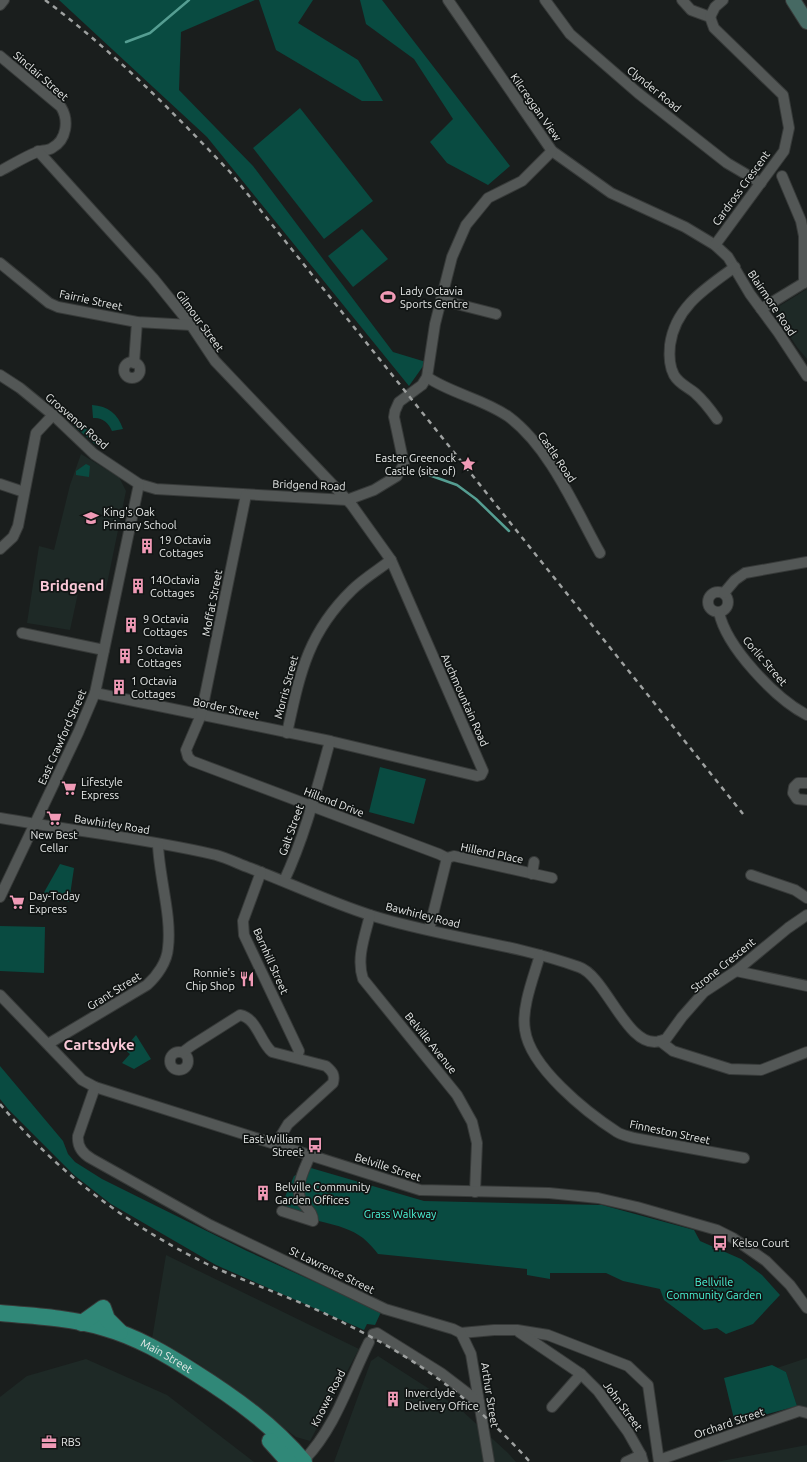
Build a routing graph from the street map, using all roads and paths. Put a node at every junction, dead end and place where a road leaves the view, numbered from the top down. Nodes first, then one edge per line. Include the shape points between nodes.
1 (4, 0) edge
2 (448, 0) edge
3 (545, 0) edge
4 (682, 0) edge
5 (723, 0) edge
6 (793, 0) edge
7 (0, 5) edge
8 (710, 17) junction
9 (807, 22) edge
10 (0, 56) edge
11 (38, 151) junction
12 (552, 151) junction
13 (0, 171) edge
14 (782, 176) dead end
15 (761, 182) junction
16 (715, 245) junction
17 (0, 263) edge
18 (734, 267) junction
19 (806, 282) edge
20 (441, 300) junction
21 (761, 309) junction
22 (496, 314) dead end
23 (137, 322) junction
24 (191, 325) junction
25 (134, 363) dead end
26 (0, 375) edge
27 (807, 376) edge
28 (427, 377) junction
29 (53, 416) junction
30 (717, 419) dead end
31 (0, 484) edge
32 (139, 484) junction
33 (24, 492) junction
34 (246, 495) junction
35 (347, 500) junction
36 (0, 549) edge
37 (600, 552) dead end
38 (390, 560) junction
39 (807, 562) edge
40 (724, 593) junction
41 (719, 612) junction
42 (22, 633) dead end
43 (104, 650) junction
44 (95, 693) junction
45 (201, 715) junction
46 (807, 715) edge
47 (287, 733) junction
48 (330, 741) junction
49 (807, 783) edge
50 (807, 800) edge
51 (312, 806) junction
52 (0, 818) edge
53 (36, 824) junction
54 (158, 844) junction
55 (447, 858) junction
56 (534, 862) dead end
57 (261, 872) junction
58 (532, 874) junction
59 (751, 875) dead end
60 (552, 878) dead end
61 (284, 880) junction
62 (0, 897) edge
63 (807, 898) edge
64 (370, 915) junction
65 (807, 915) edge
66 (429, 930) junction
67 (540, 955) junction
68 (736, 971) junction
69 (807, 986) edge
70 (0, 995) edge
71 (660, 1041) junction
72 (48, 1044) junction
73 (183, 1052) dead end
74 (807, 1052) edge
75 (297, 1058) junction
76 (95, 1087) junction
77 (276, 1144) junction
78 (310, 1155) junction
79 (744, 1158) dead end
80 (475, 1192) junction
81 (282, 1211) dead end
82 (807, 1308) edge
83 (0, 1313) edge
84 (0, 1323) edge
85 (517, 1330) junction
86 (461, 1333) junction
87 (581, 1374) junction
88 (479, 1402) junction
89 (552, 1407) dead end
90 (807, 1414) edge
91 (642, 1459) edge
92 (659, 1461) edge
93 (299, 1462) edge
94 (488, 1462) edge
95 (626, 1462) edge

1 - 7 street
2 - 12 street, Kilcreggan View
3 - 15 street, Clynder Road via 570,34 638,93 727,163
4 - 8 street via 691,10
5 - 8 street via 715,7
6 - 9 main road
8 - 15 street, Cardross Crescent via 714,28 784,94 789,128 784,151
10 - 11 street, Sinclair Street via 54,101 65,114 66,124 62,138 51,149
11 - 13 street, Sinclair Street
11 - 24 street, Gilmour Street via 153,278
12 - 16 street, Kilcreggan View via 611,193 685,227
12 - 20 street via 522,180 488,198 466,225 452,257
14 - 19 street via 801,221
15 - 16 street, Cardross Crescent
16 - 18 street, Blairmore Road
17 - 23 street, Fairrie Street via 49,303 58,307
18 - 21 street, Blairmore Road
18 - 30 street via 691,301 672,331 670,362 674,376 706,404
19 - 21 street
20 - 22 street
20 - 28 street
21 - 27 street, Blairmore Road
23 - 24 street, Fairrie Street
23 - 25 street
24 - 35 street, Gilmour Street via 215,361
26 - 29 street, Grosvenor Road
28 - 35 street, Bridgend Road via 422,385 399,402 395,411 404,464 397,476 374,490
28 - 37 street, Castle Road via 440,386 456,391 508,417 533,440 554,470
29 - 32 street, Grosvenor Road via 94,454
29 - 33 street via 36,433
31 - 33 street
32 - 34 street, Bridgend Road via 156,489
32 - 43 street, East Crawford Street
33 - 36 street via 18,526 13,537
34 - 35 street, Bridgend Road
34 - 45 street, Moffat Street
35 - 38 street, Auchmountain Road via 367,524
38 - 47 street, Morris Street via 353,589 323,623 311,643 301,671
38 - 48 street, Auchmountain Road via 483,771 477,776
39 - 40 street via 745,573
40 - 41 street via 729,603 726,609
40 - 41 street, Corlic Street via 714,592 708,599 710,609
41 - 46 street, Corlic Street via 727,633 740,653 781,698
42 - 43 street
43 - 44 street, East Crawford Street
44 - 45 street, Border Street
44 - 53 street, East Crawford Street
45 - 47 street, Border Street
45 - 51 street, Hillend Drive via 186,750 192,761
47 - 48 street, Border Street
48 - 51 street, Galt Street
49 - 50 street via 798,783 793,793 800,801
51 - 55 street, Hillend Drive
51 - 61 street, Galt Street
52 - 53 street, Bawhirley Road
53 - 54 street, Bawhirley Road
53 - 62 street, East Crawford Street
54 - 57 street, Bawhirley Road via 218,856
54 - 72 street, Grant Street via 168,926 168,949 164,963 147,985
55 - 58 street, Hillend Place via 454,856
55 - 66 street
56 - 58 street, Hillend Place
57 - 61 street, Bawhirley Road
57 - 75 street, Barnhill Street via 243,921 244,935 299,1051
58 - 60 street, Hillend Place
59 - 63 street via 795,890
61 - 64 street, Bawhirley Road
64 - 66 street, Bawhirley Road
64 - 80 street, Belville Avenue via 360,957 363,979 457,1094 472,1122 477,1143
65 - 68 street, Strone Crescent
66 - 67 street, Bawhirley Road
67 - 71 street, Bawhirley Road via 582,968 596,979 617,1012 634,1030 645,1040
67 - 79 street, Finneston Street via 524,1028 528,1044 541,1064 567,1093 618,1133
68 - 69 street
68 - 71 street, Strone Crescent via 704,992 666,1039
70 - 72 street, Belville Street
71 - 74 street, Bawhirley Road via 673,1051 730,1069 762,1070
72 - 76 street, Belville Street via 82,1080
73 - 75 street via 240,1015 251,1020 267,1049
75 - 77 street via 326,1066 334,1076 333,1084 288,1124
76 - 77 street, Belville Street
76 - 86 street, St Lawrence Street via 78,1136 80,1149 87,1156 210,1225 378,1306
77 - 78 street, Belville Street
78 - 80 street, Belville Street via 420,1190
78 - 81 street via 298,1191 301,1200 313,1215 313,1221
80 - 82 street, Belville Street via 548,1193 598,1198 636,1206 717,1230 766,1261 790,1285
83 - 93 highway, Main Street via 82,1322 122,1334 164,1353 237,1400 269,1425
84 - 93 highway, Main Street via 69,1330 112,1341 139,1352 237,1413
85 - 86 street, St Lawrence Street
85 - 87 street, John Street
85 - 92 street, St Lawrence Street via 548,1335 628,1366 648,1386
86 - 88 street, Arthur Street via 471,1354
87 - 89 street
87 - 91 street, John Street via 598,1391 628,1432
88 - 93 street, Knowe Road via 441,1373 377,1333 371,1338 334,1416 314,1449
88 - 94 street, Arthur Street
90 - 92 street, Orchard Street via 799,1411
91 - 95 street, John Street

